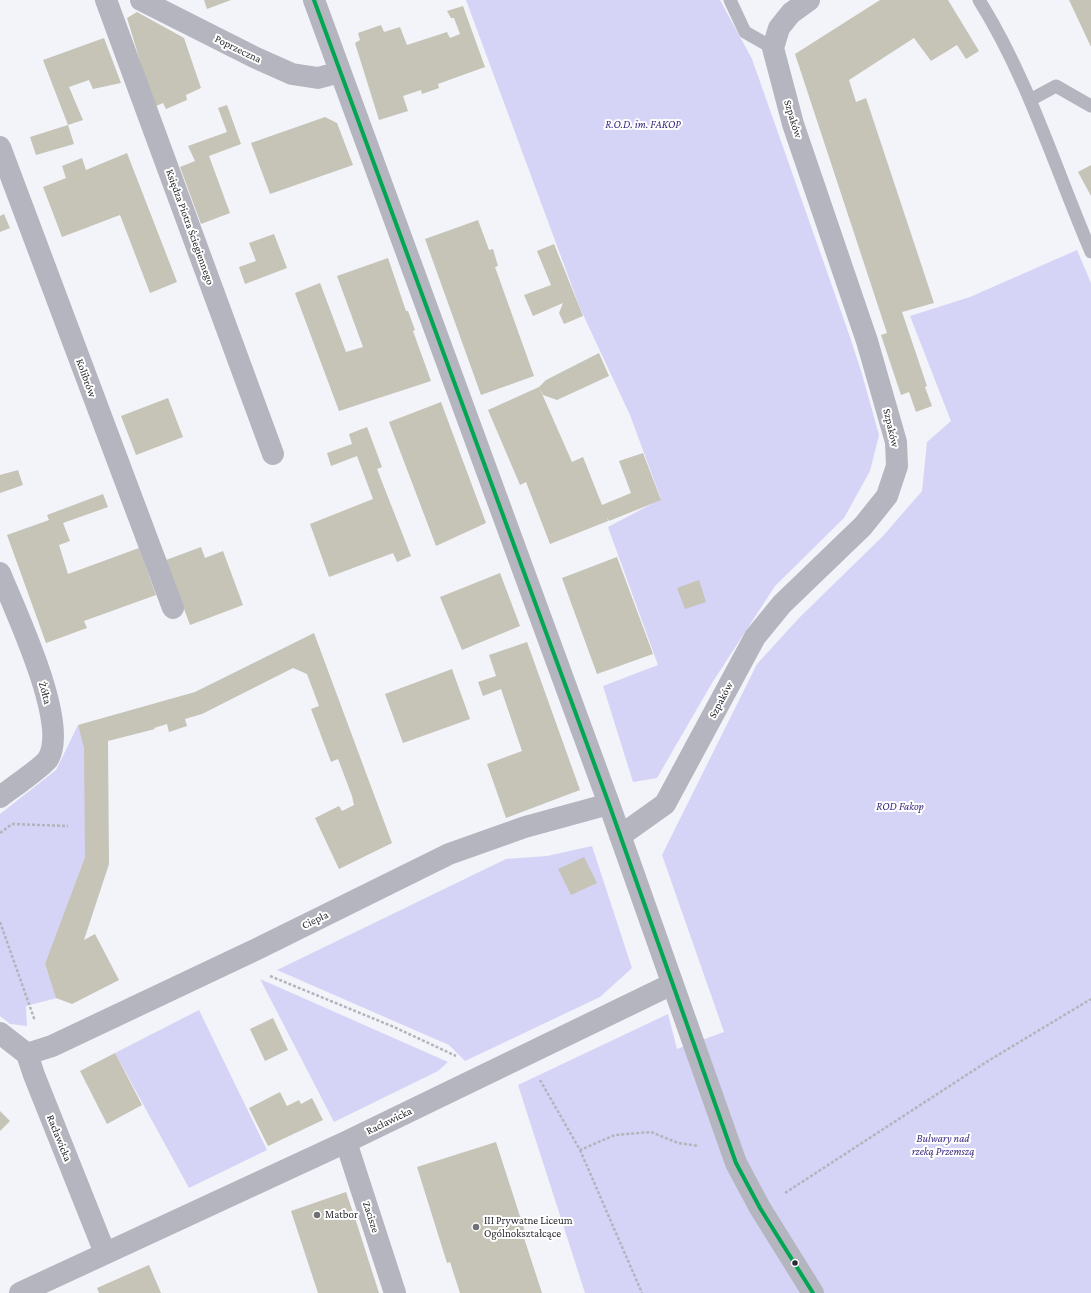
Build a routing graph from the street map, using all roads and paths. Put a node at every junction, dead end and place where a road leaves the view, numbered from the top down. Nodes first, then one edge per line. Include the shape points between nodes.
1 (106, 0) edge
2 (140, 0) edge
3 (314, 0) edge
4 (730, 0) edge
5 (809, 0) edge
6 (979, 0) edge
7 (773, 48) junction
8 (340, 72) junction
9 (1030, 100) junction
10 (1091, 106) edge
11 (0, 147) edge
12 (1091, 252) edge
13 (273, 454) dead end
14 (0, 573) edge
15 (173, 608) dead end
16 (0, 797) edge
17 (609, 804) junction
18 (68, 826) dead end
19 (0, 833) edge
20 (620, 836) junction
21 (0, 922) edge
22 (268, 975) dead end
23 (672, 984) junction
24 (1091, 999) edge
25 (37, 1026) dead end
26 (0, 1033) edge
27 (28, 1054) junction
28 (458, 1058) dead end
29 (539, 1077) dead end
30 (346, 1142) junction
31 (704, 1146) dead end
32 (580, 1150) junction
33 (760, 1208) junction
34 (105, 1253) junction
35 (20, 1293) edge
36 (395, 1293) edge
37 (642, 1293) edge
38 (813, 1293) edge

1 - 13 street, Księdza Piotra Ściegiennego
2 - 8 street, Poprzeczna via 292,74 318,78
3 - 8 street
4 - 7 lane via 745,32
5 - 7 street via 791,12 779,28
6 - 9 lane via 997,28
7 - 20 street, Szpaków via 793,124 867,341 896,442 897,466 887,496 863,526 782,604 755,637 665,804
8 - 17 street
9 - 10 lane via 1056,86
9 - 12 lane
11 - 15 street, Kolibrów
14 - 16 street, Żółta via 43,682 53,722 54,742 48,760
17 - 20 street
17 - 27 street, Ciepła via 525,827 449,854 52,1046
18 - 19 path via 12,824
20 - 23 street
21 - 25 path
22 - 28 path via 394,1027
23 - 30 street, Racławicka
23 - 33 street via 736,1163
24 - 33 path via 988,1061
26 - 27 street
27 - 34 street, Racławicka via 34,1076
29 - 32 path
30 - 34 street, Racławicka
30 - 36 street, Zacisze
31 - 32 path via 678,1143 651,1132 616,1136
32 - 37 path
33 - 38 street
34 - 35 street, Racławicka

